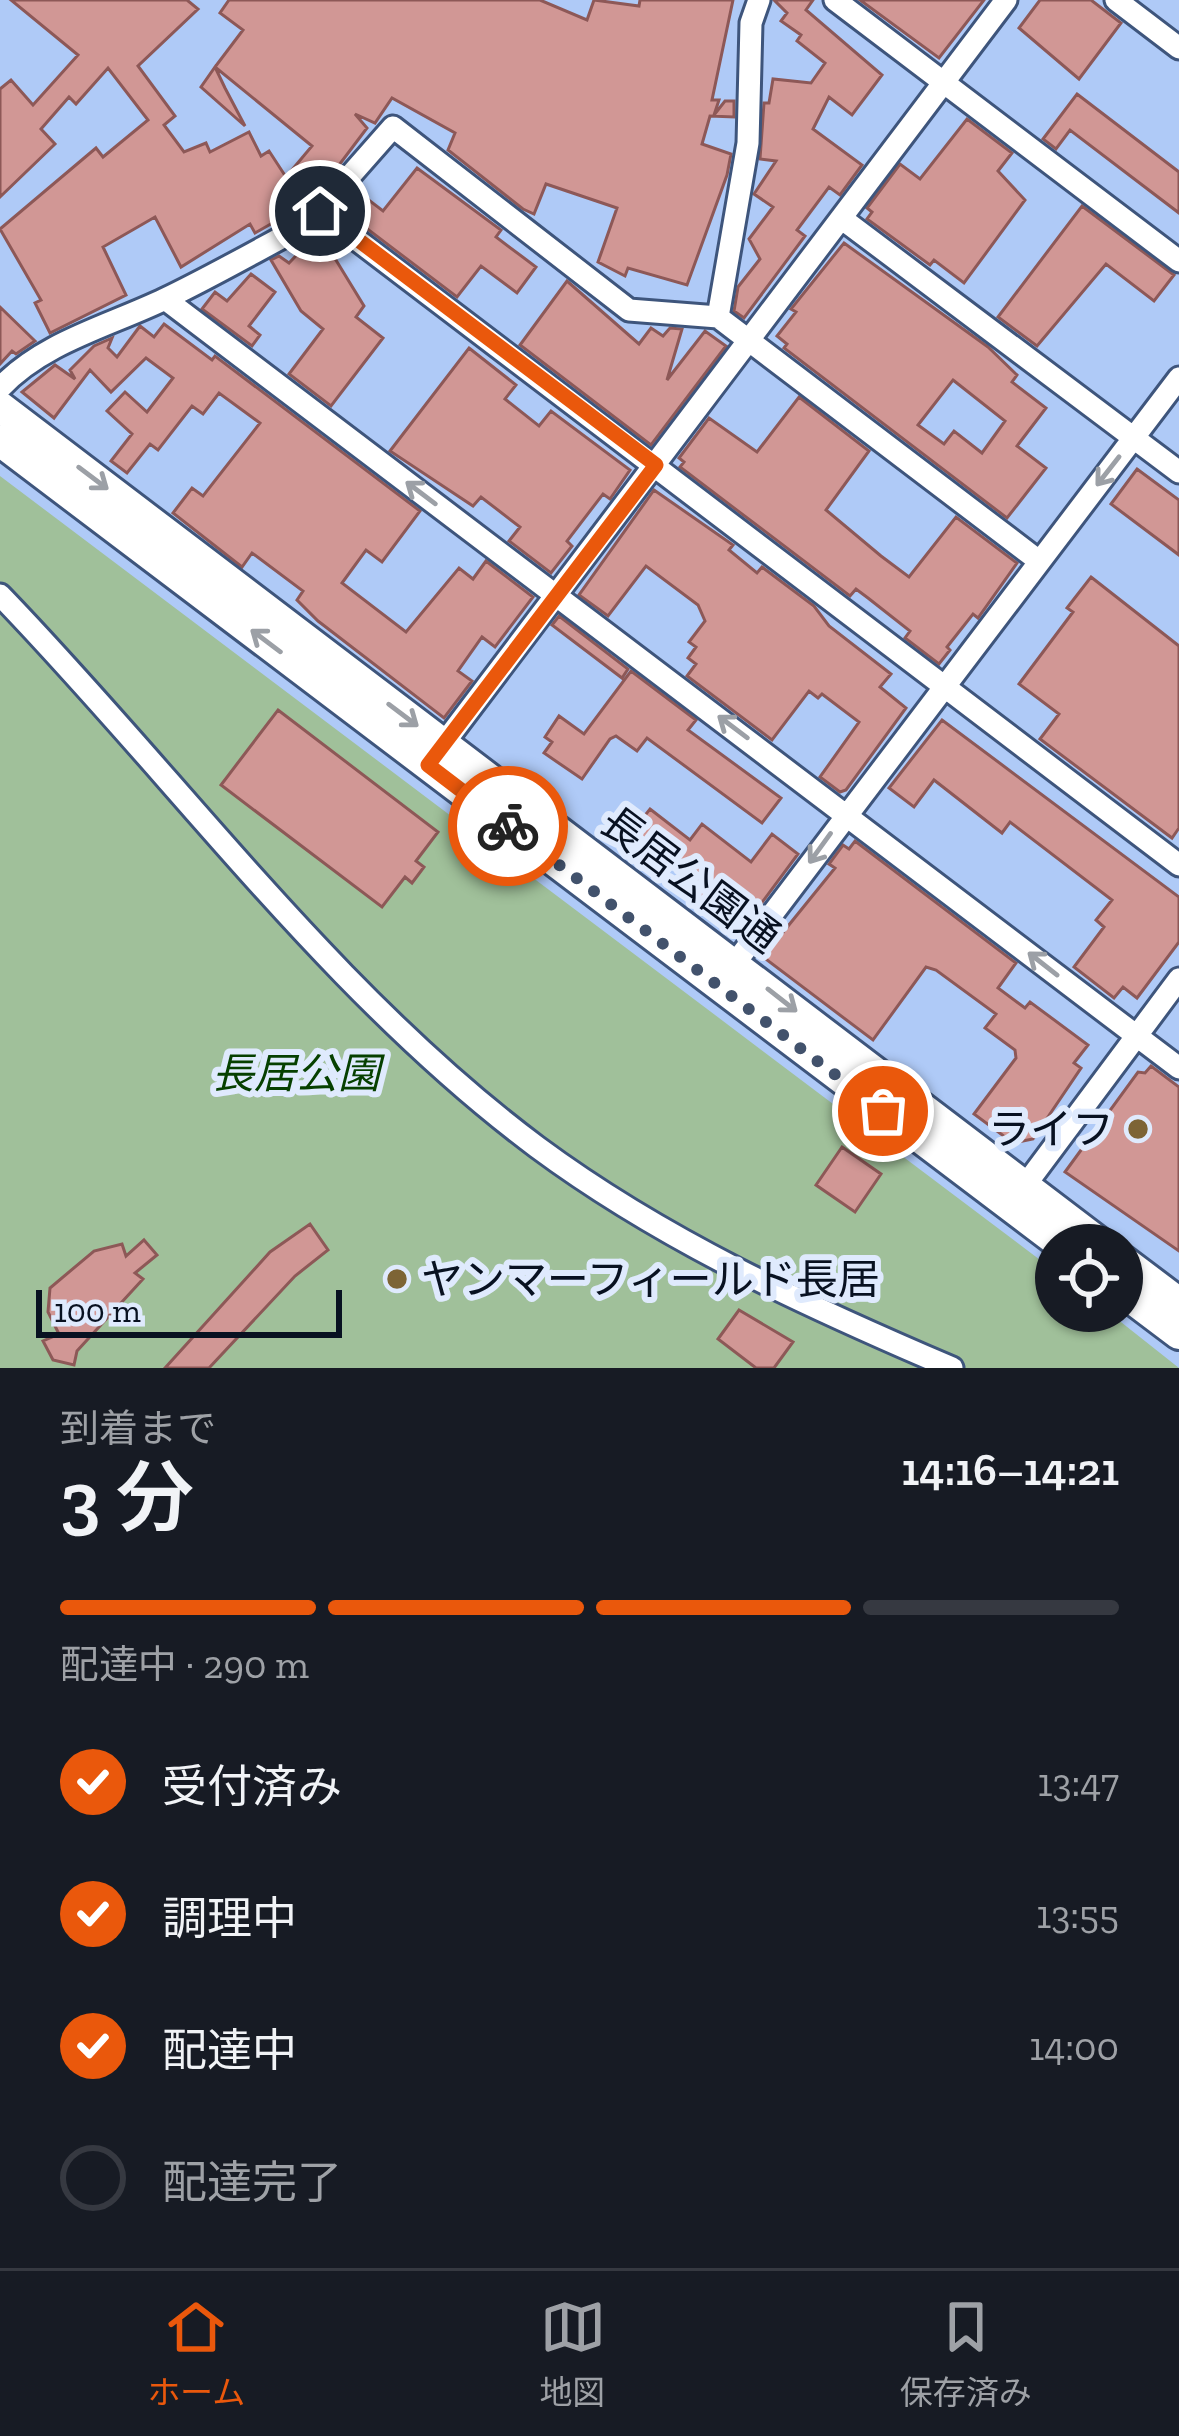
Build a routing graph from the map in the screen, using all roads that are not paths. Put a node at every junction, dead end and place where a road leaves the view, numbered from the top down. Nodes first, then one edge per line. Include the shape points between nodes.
1 (759, 0) edge
2 (835, 0) edge
3 (1006, 0) edge
4 (1116, 0) edge
5 (1179, 48) edge
6 (944, 83) junction
7 (320, 211) junction
8 (841, 218) junction
9 (1179, 261) edge
10 (165, 299) junction
11 (718, 317) junction
12 (748, 341) junction
13 (1179, 378) edge
14 (0, 388) edge
15 (0, 407) edge
16 (1134, 438) junction
17 (0, 441) edge
18 (656, 465) junction
19 (1179, 472) edge
20 (1039, 561) junction
21 (0, 595) edge
22 (556, 595) junction
23 (944, 684) junction
24 (435, 755) junction
25 (847, 812) junction
26 (1179, 865) edge
27 (726, 975) junction
28 (1179, 979) edge
29 (1136, 1035) junction
30 (1179, 1068) edge
31 (1017, 1196) junction
32 (1043, 1224) edge
33 (1066, 1224) edge
34 (1143, 1276) edge
35 (1179, 1303) edge
36 (1143, 1307) edge
37 (1179, 1334) edge
38 (952, 1368) edge

1 - 11 street via 751,23 748,143
2 - 6 street
3 - 6 street
4 - 5 street
6 - 8 street
6 - 9 street
7 - 10 street
7 - 11 street via 393,127 629,310
7 - 18 street
8 - 12 street
8 - 16 street
10 - 14 street via 49,350
22 -> 10 street
11 - 12 street
12 - 18 street
12 - 20 street
13 - 16 street
15 -> 24 highway, 長居公園通
16 - 19 street
16 -> 20 street
24 -> 17 highway, 長居公園通
18 - 22 street
18 - 23 street
20 - 23 street
21 - 38 street via 294,918 488,1108 662,1232
22 - 24 street
25 -> 22 street
23 - 25 street
23 - 26 street
24 - 27 highway, 長居公園通
25 -> 27 street
29 -> 25 street
27 - 31 highway, 長居公園通
28 - 29 street
29 - 30 street
29 - 31 street
31 - 32 highway, 長居公園通
31 - 33 highway, 長居公園通
34 - 35 highway
36 - 37 highway

